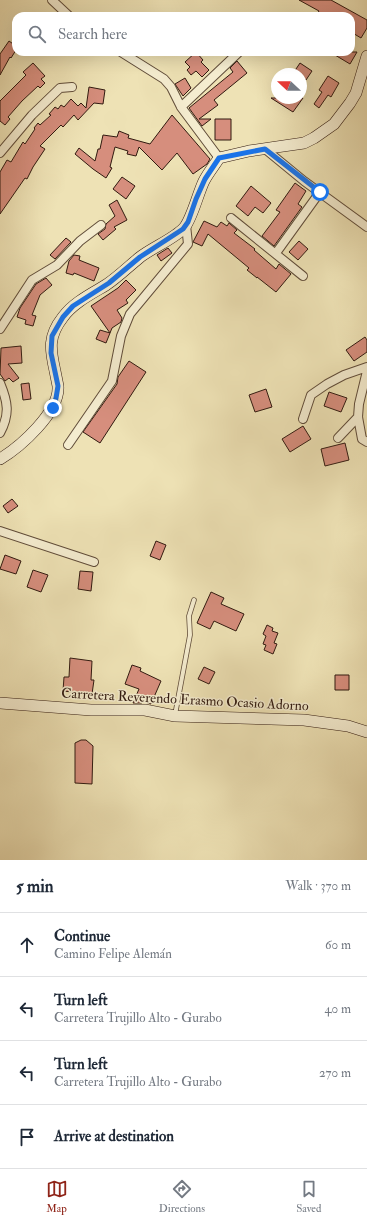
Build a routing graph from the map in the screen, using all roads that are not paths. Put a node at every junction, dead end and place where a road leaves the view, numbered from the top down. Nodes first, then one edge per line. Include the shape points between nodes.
1 (52, 0) edge
2 (65, 12) edge
3 (127, 56) edge
4 (235, 56) edge
5 (367, 56) edge
6 (72, 87) dead end
7 (181, 107) junction
8 (265, 149) junction
9 (0, 153) edge
10 (219, 158) junction
11 (320, 192) junction
12 (231, 218) dead end
13 (186, 225) junction
14 (101, 226) dead end
15 (367, 227) edge
16 (276, 253) junction
17 (303, 276) dead end
18 (0, 329) edge
19 (367, 367) edge
20 (367, 371) edge
21 (0, 383) edge
22 (358, 417) junction
23 (303, 419) dead end
24 (0, 433) edge
25 (338, 438) dead end
26 (367, 442) edge
27 (68, 446) dead end
28 (0, 459) edge
29 (0, 531) edge
30 (94, 562) dead end
31 (194, 600) dead end
32 (0, 703) edge
33 (175, 716) junction
34 (367, 732) edge

1 - 2 street
3 - 7 street via 164,79
4 - 7 street
5 - 8 main road via 356,93 334,124 304,143
6 - 9 street via 60,88 32,115
7 - 10 street
8 - 10 main road
8 - 11 street
10 - 13 main road via 205,179
11 - 15 street
11 - 16 street
12 - 16 street
13 - 27 street via 188,244 130,314 121,336 112,381
13 - 28 main road via 140,257 109,283 73,306 63,317 51,340 58,386 53,408 30,434
14 - 18 street via 80,241 57,265 32,280
16 - 17 street
19 - 23 street via 344,375 311,395
20 - 22 street
21 - 24 street via 6,398 7,414
22 - 25 street
22 - 26 street via 362,439
29 - 30 street
31 - 33 lane via 189,616 190,635
32 - 33 main road, Carretera Reverendo Erasmo Ocasio Adorno via 91,710 145,710
33 - 34 main road, Carretera Reverendo Erasmo Ocasio Adorno via 304,720 348,726

